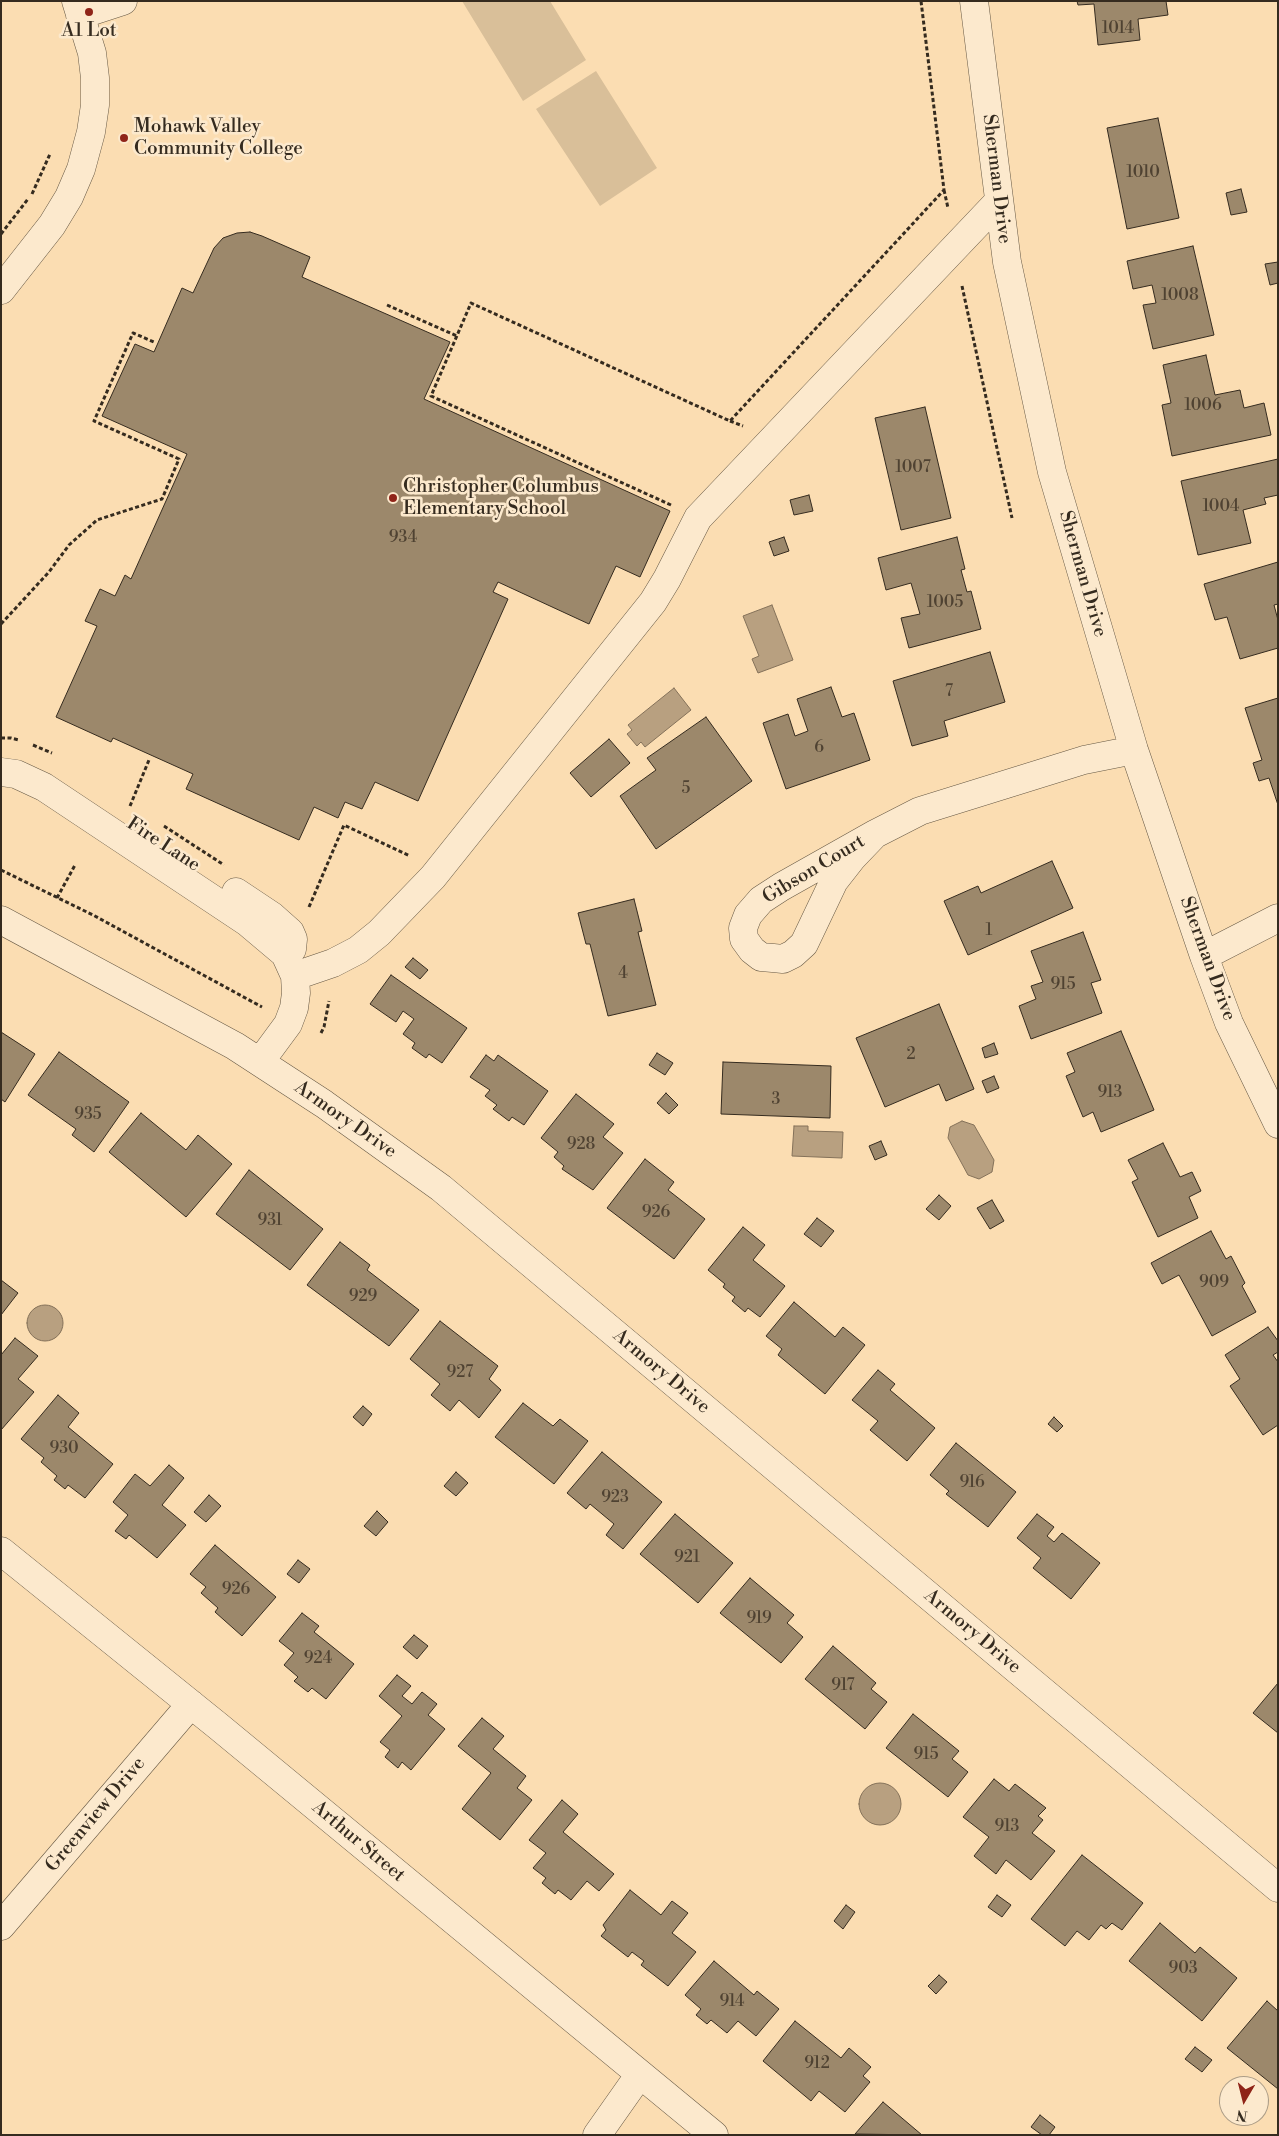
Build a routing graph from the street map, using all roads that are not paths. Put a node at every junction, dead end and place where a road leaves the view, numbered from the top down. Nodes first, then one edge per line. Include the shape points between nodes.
1 (123, 1) edge
2 (974, 1) edge
3 (78, 8) edge
4 (999, 201) junction
5 (1, 290) edge
6 (1134, 750) junction
7 (1, 757) edge
8 (1, 772) edge
9 (875, 834) junction
10 (1278, 918) edge
11 (1, 920) edge
12 (1204, 956) junction
13 (293, 971) junction
14 (260, 1062) junction
15 (1278, 1124) edge
16 (1, 1551) edge
17 (191, 1704) junction
18 (1278, 1888) edge
19 (1, 1926) edge
20 (640, 2074) junction
21 (597, 2135) edge
22 (714, 2135) edge

1 - 3 street
2 - 4 street, Sherman Drive
3 - 5 street via 92,53 95,78 91,132 81,169 52,225
4 - 6 street, Sherman Drive via 1007,262 1052,472
4 - 13 street via 698,518 653,602 433,877 358,950 333,963
6 - 9 street, Gibson Court via 1084,760 920,811
6 - 12 street, Sherman Drive
7 - 13 street, Fire Lane via 12,755 39,765 272,916 290,932 293,939
8 - 13 street via 16,774 44,787 205,893 271,940 285,954
9 - 9 street, Gibson Court via 761,900 748,915 744,928 744,939 752,950 761,957 784,959 804,944 834,881
10 - 12 street
11 - 14 street, Armory Drive
12 - 15 street, Sherman Drive via 1229,1023
13 - 14 street, Fire Lane via 294,1008 288,1024
14 - 18 street, Armory Drive via 441,1188
16 - 17 street, Arthur Street
17 - 19 street, Greenview Drive
17 - 20 street, Arthur Street
20 - 21 street
20 - 22 street, Arthur Street

